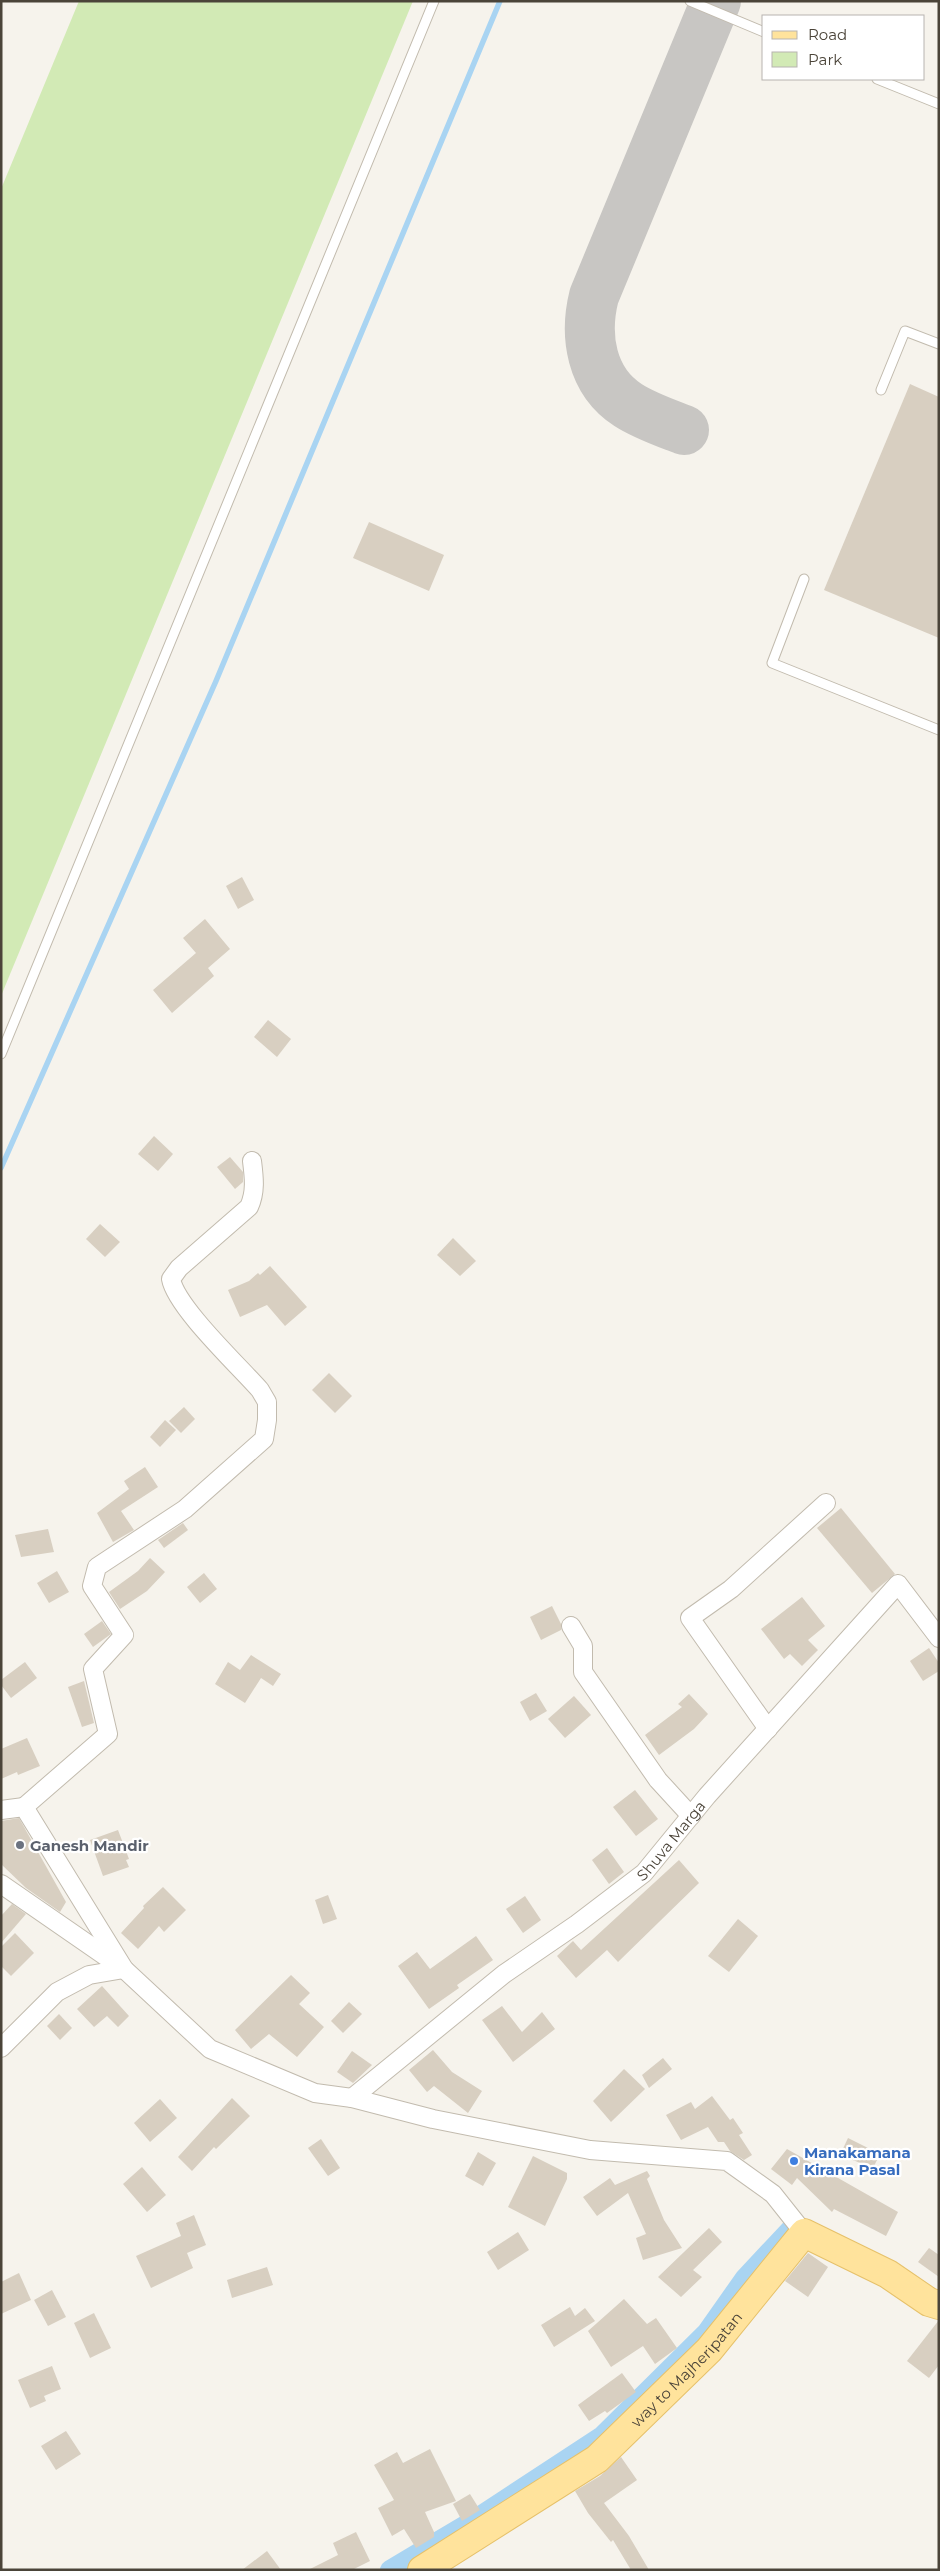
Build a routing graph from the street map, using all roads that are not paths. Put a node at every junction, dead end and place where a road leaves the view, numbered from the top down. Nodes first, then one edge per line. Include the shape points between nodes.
1 (434, 1) edge
2 (690, 1) edge
3 (762, 31) edge
4 (879, 80) edge
5 (939, 104) edge
6 (939, 344) edge
7 (882, 390) dead end
8 (804, 579) dead end
9 (939, 730) edge
10 (1, 1054) edge
11 (252, 1161) dead end
12 (826, 1503) dead end
13 (571, 1626) dead end
14 (939, 1638) edge
15 (768, 1729) junction
16 (24, 1807) junction
17 (1, 1810) edge
18 (691, 1816) junction
19 (1, 1884) edge
20 (124, 1969) junction
21 (1, 2048) edge
22 (352, 2098) junction
23 (804, 2233) junction
24 (939, 2305) edge
25 (422, 2570) edge

1 - 10 lane
2 - 3 lane
4 - 5 lane
6 - 7 lane via 905,331
8 - 9 lane via 772,663
11 - 16 street via 253,1199 249,1207 179,1268 171,1279 184,1305 267,1402 264,1439 185,1508 97,1567 92,1586 124,1635 93,1669 108,1734
12 - 15 street via 731,1589 690,1618
13 - 18 street via 583,1646 583,1672 658,1780
14 - 15 street, Shuva Marga via 898,1584
15 - 18 street, Shuva Marga
16 - 17 street
16 - 20 street
18 - 22 street, Shuva Marga via 644,1873 504,1974
19 - 20 street
20 - 21 street via 89,1975 56,1992
20 - 22 street via 210,2049 315,2092
22 - 23 street via 433,2119 590,2150 727,2161 773,2194
23 - 24 main road via 888,2274 929,2302
23 - 25 main road, way to Majheripatan via 709,2350 597,2459

